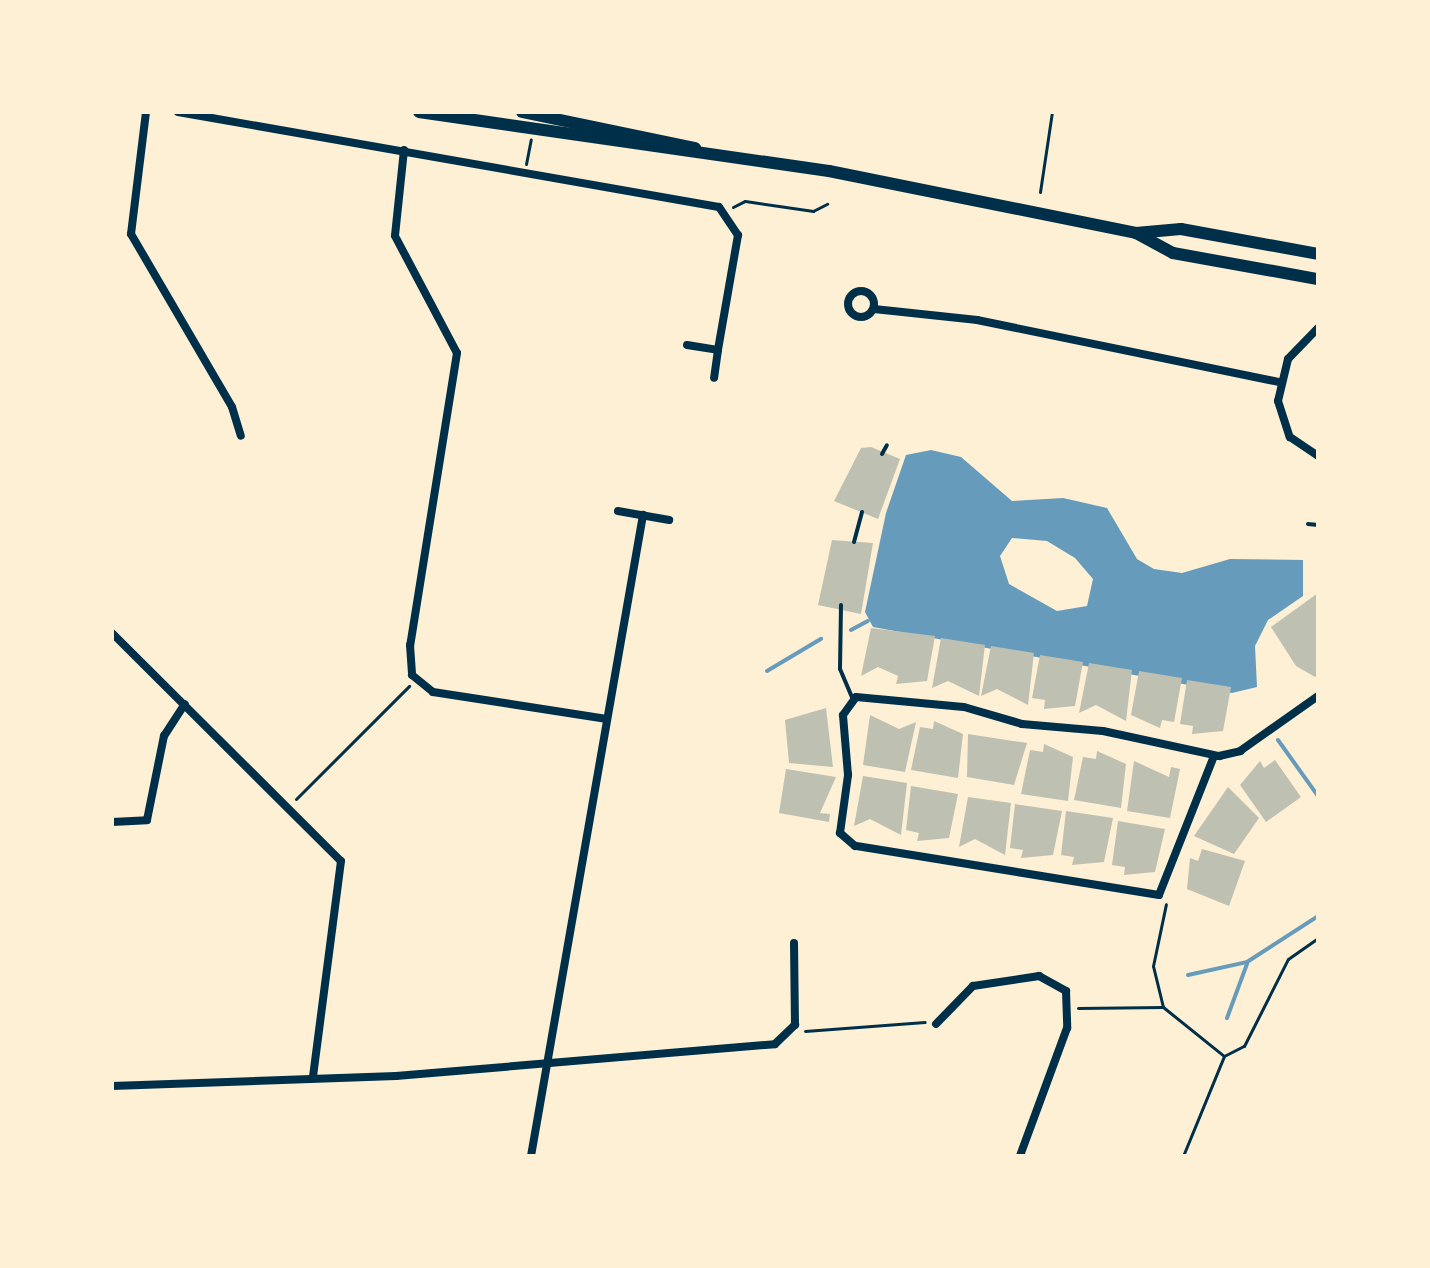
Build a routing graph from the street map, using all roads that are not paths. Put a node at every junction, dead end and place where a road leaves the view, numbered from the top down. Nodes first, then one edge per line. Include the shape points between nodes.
1 (146, 112) edge
2 (178, 112) edge
3 (419, 112) edge
4 (522, 112) edge
5 (404, 150) junction
6 (710, 152) junction
7 (1136, 233) junction
8 (1318, 254) edge
9 (1318, 279) edge
10 (874, 309) dead end
11 (1318, 328) edge
12 (687, 345) dead end
13 (718, 350) junction
14 (714, 378) dead end
15 (1280, 382) junction
16 (241, 436) dead end
17 (887, 445) dead end
18 (882, 454) dead end
19 (1318, 456) edge
20 (618, 511) dead end
21 (862, 512) dead end
22 (643, 515) junction
23 (669, 520) dead end
24 (1308, 524) dead end
25 (1318, 525) edge
26 (854, 542) dead end
27 (841, 605) dead end
28 (112, 633) edge
29 (1318, 696) edge
30 (853, 699) junction
31 (185, 704) junction
32 (607, 719) junction
33 (1214, 756) junction
34 (112, 822) edge
35 (794, 943) dead end
36 (936, 1024) road end
37 (547, 1062) junction
38 (313, 1078) junction
39 (112, 1086) edge
40 (531, 1156) edge
41 (1020, 1156) edge

1 - 16 street via 131,234 232,407
2 - 5 street
3 - 6 main road
4 - 6 main road
5 - 13 street via 731,209 738,235
5 - 32 street via 395,236 457,353 409,654 415,680 433,692
6 - 7 main road
7 - 8 main road via 1181,229
7 - 9 main road via 1173,253
10 - 15 street via 977,320
11 - 15 street via 1293,350
12 - 13 street
13 - 14 street
15 - 19 street via 1285,429
17 - 18 lane
20 - 22 street
21 - 26 lane
22 - 23 street
22 - 32 street
24 - 25 lane
27 - 30 lane via 840,669
28 - 31 street
29 - 33 street via 1240,751
30 - 33 street via 964,707 1022,724 1103,731
30 - 33 street via 843,715 848,775 840,829 847,843 1147,895 1165,887 1177,833
31 - 34 street via 164,736 149,817 137,825
31 - 38 street via 342,865
32 - 37 street
35 - 37 street via 793,1030 775,1044
36 - 41 street via 973,986 1032,977 1061,986 1070,1008
37 - 38 street
37 - 40 street
38 - 39 street

